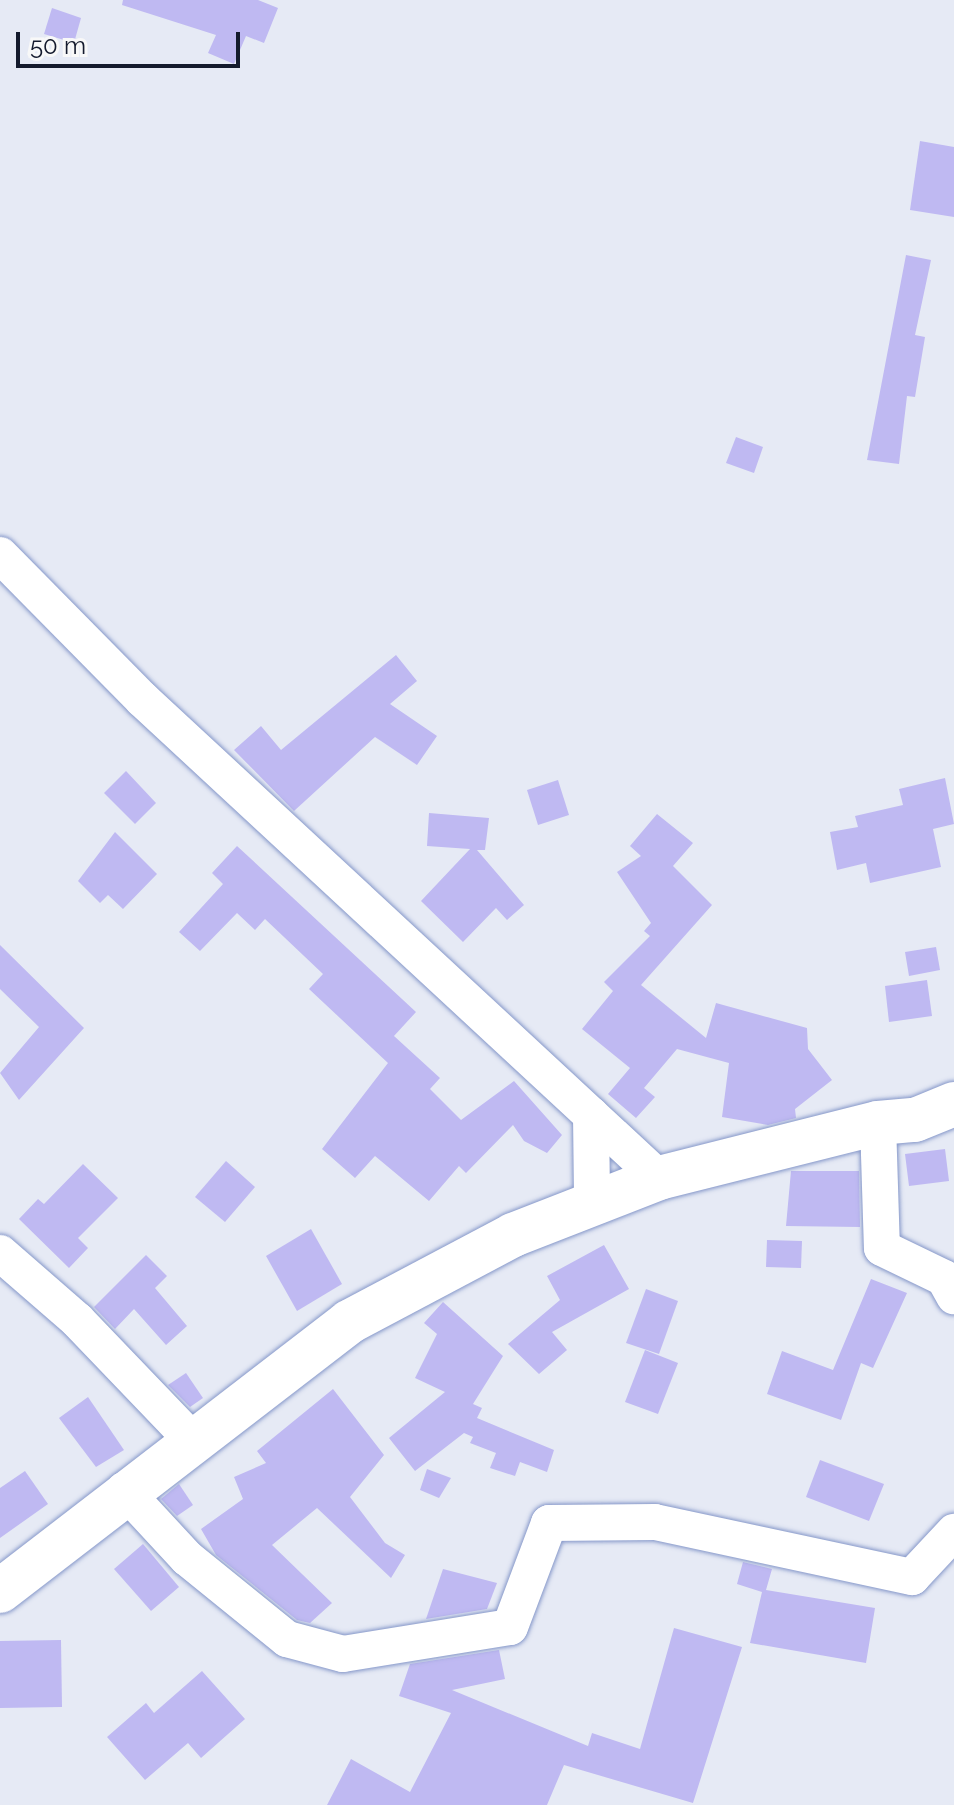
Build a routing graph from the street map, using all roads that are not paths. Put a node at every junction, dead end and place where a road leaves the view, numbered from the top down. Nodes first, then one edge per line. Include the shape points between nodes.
1 (0, 555) edge
2 (954, 1104) edge
3 (591, 1115) junction
4 (878, 1123) junction
5 (659, 1178) junction
6 (592, 1201) junction
7 (0, 1253) edge
8 (951, 1284) edge
9 (194, 1442) junction
10 (124, 1490) junction
11 (954, 1532) edge
12 (0, 1591) edge

1 - 3 street via 142,699
2 - 4 street via 915,1120
3 - 5 street
3 - 6 street
4 - 5 street
4 - 8 street via 882,1248
5 - 6 street
6 - 9 street via 513,1235 349,1322
7 - 9 street via 77,1320
9 - 10 street
10 - 11 street via 187,1558 287,1639 343,1654 510,1627 549,1523 655,1522 912,1577
10 - 12 street

